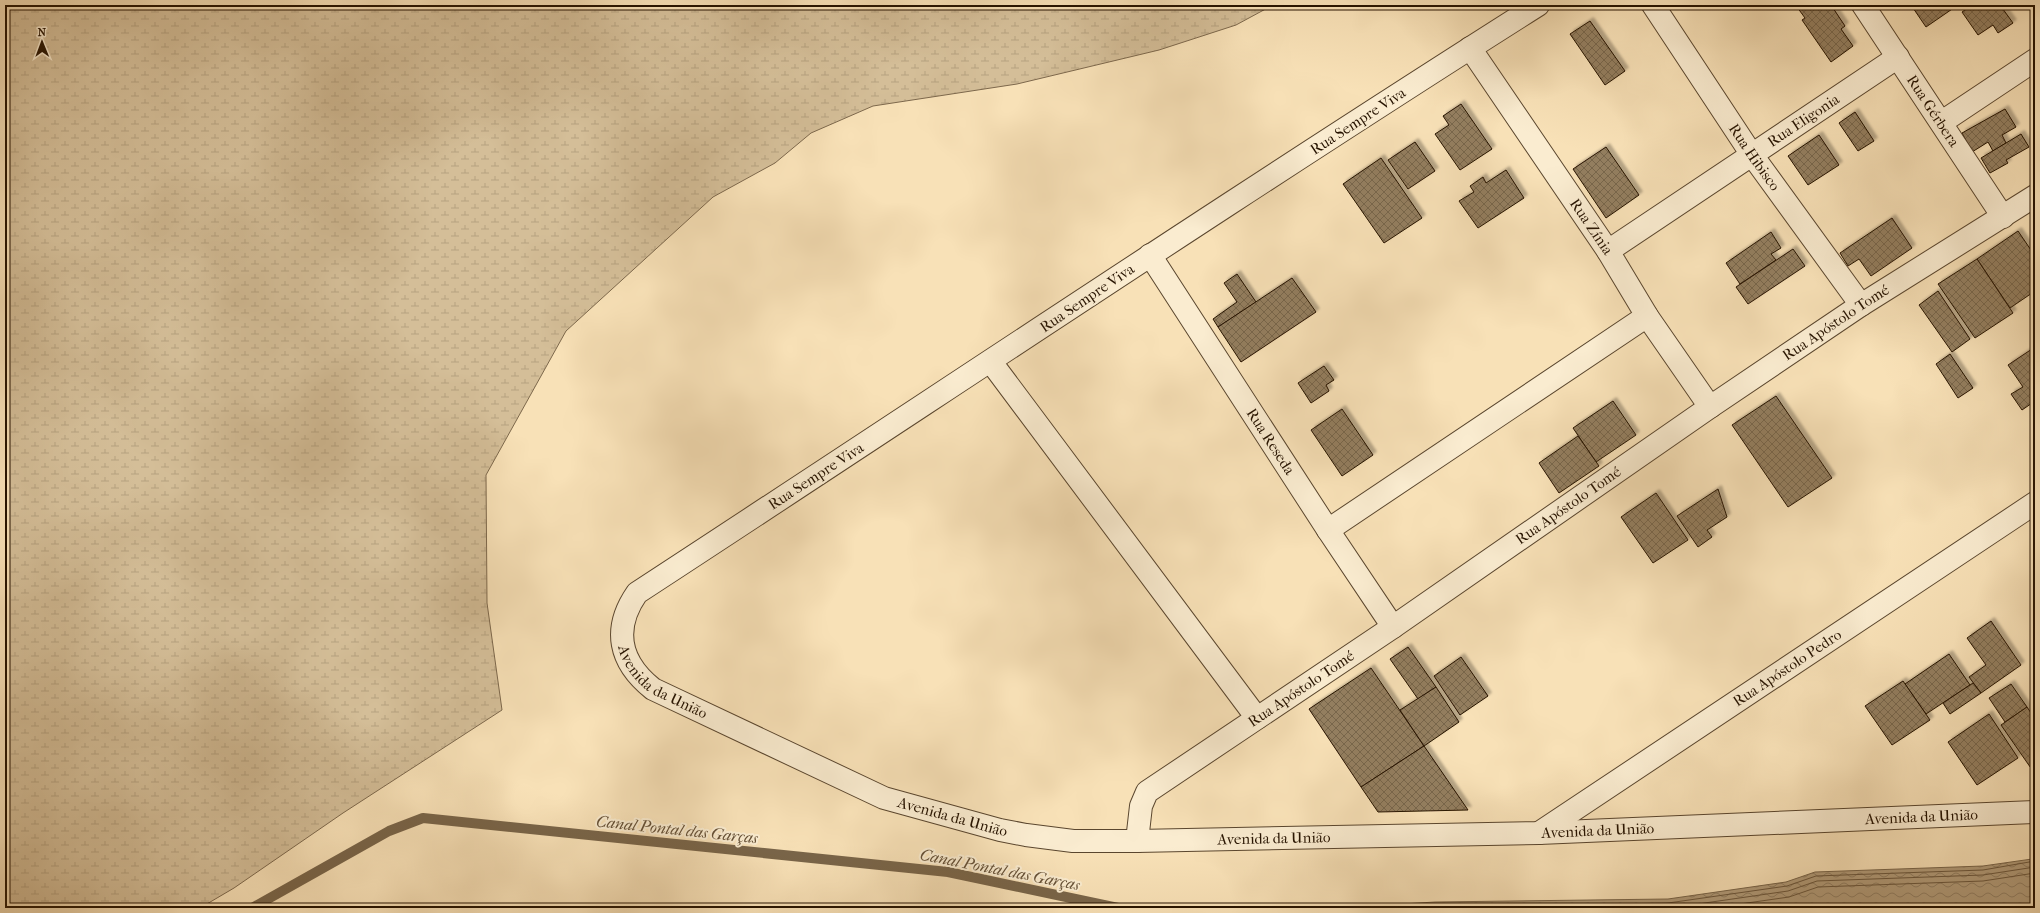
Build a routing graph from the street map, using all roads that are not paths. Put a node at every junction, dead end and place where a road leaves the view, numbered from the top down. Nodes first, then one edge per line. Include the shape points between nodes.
1 (1538, 5) edge
2 (1653, 5) edge
3 (1863, 5) edge
4 (1470, 48) junction
5 (1898, 57) junction
6 (2035, 60) edge
7 (1942, 122) junction
8 (1752, 155) junction
9 (2035, 196) edge
10 (2003, 217) junction
11 (1608, 251) junction
12 (1150, 255) junction
13 (1862, 305) junction
14 (1648, 316) junction
15 (991, 362) junction
16 (1710, 407) junction
17 (2035, 503) edge
18 (1328, 530) junction
19 (637, 593) joint
20 (1393, 626) junction
21 (1257, 718) junction
22 (2035, 812) edge
23 (1538, 833) junction
24 (1137, 841) junction

1 - 4 street, Rua Sempre Viva
2 - 8 street, Rua Hibisco
3 - 5 street, Rua Gérbera
4 - 11 street, Rua Zínia
4 - 12 street, Rua Sempre Viva
5 - 7 street, Rua Gérbera
5 - 8 street, Rua Eligonia
6 - 7 street
7 - 10 street, Rua Gérbera
8 - 11 street, Rua Eligonia
8 - 13 street, Rua Hibisco
9 - 10 street, Rua Apóstolo Tomé
10 - 13 street, Rua Apóstolo Tomé
11 - 14 street, Rua Zínia
12 - 15 street, Rua Sempre Viva
12 - 18 street, Rua Reseda
13 - 16 street, Rua Apóstolo Tomé
14 - 16 street, Rua Zínia
14 - 18 street
15 - 19 street, Rua Sempre Viva
15 - 21 street
16 - 20 street, Rua Apóstolo Tomé
17 - 23 street, Rua Apóstolo Pedro
18 - 20 street, Rua Reseda
19 - 24 street, Avenida da União via 624,618 621,632 623,647 639,678 653,689 884,798 1026,835 1073,841
20 - 21 street, Rua Apóstolo Tomé
21 - 24 street, Rua Apóstolo Tomé via 1147,792 1141,806
22 - 23 street, Avenida da União
23 - 24 street, Avenida da União

